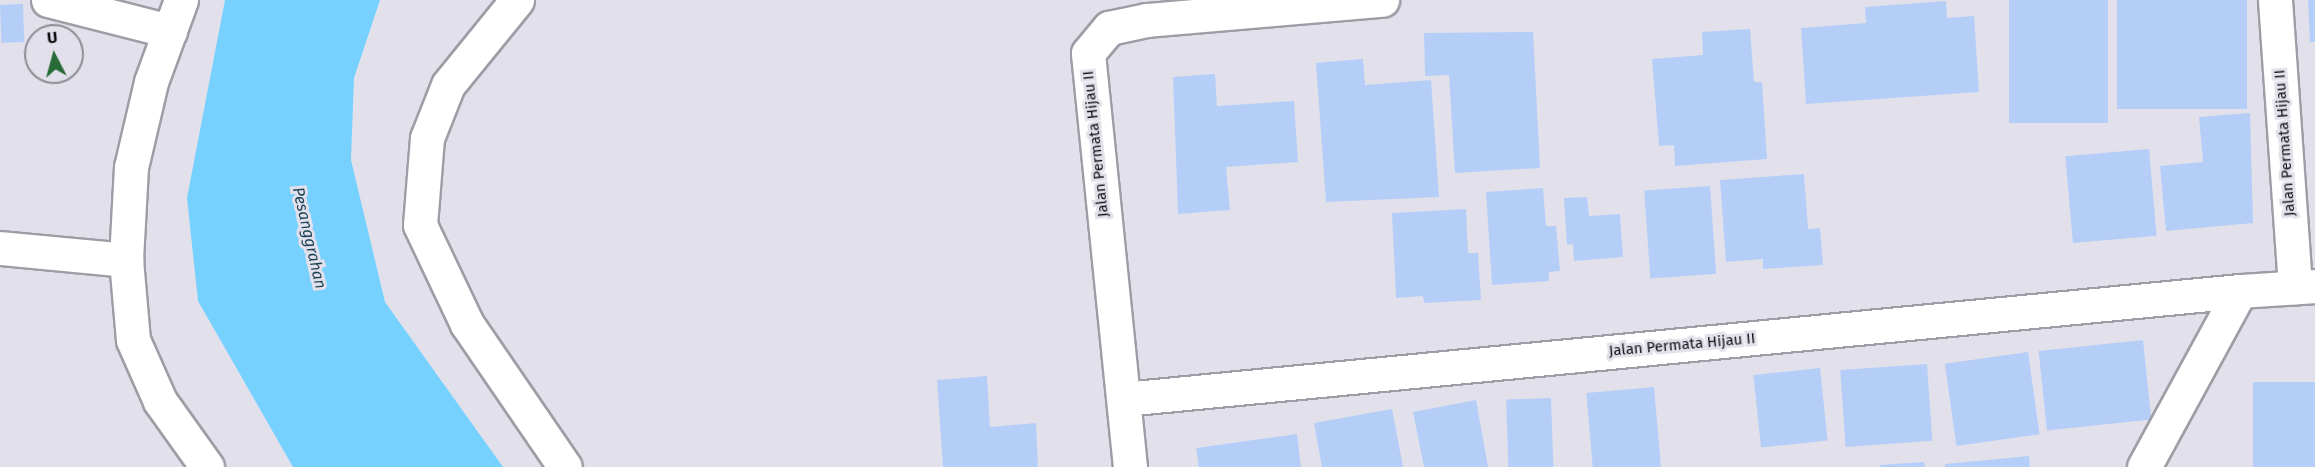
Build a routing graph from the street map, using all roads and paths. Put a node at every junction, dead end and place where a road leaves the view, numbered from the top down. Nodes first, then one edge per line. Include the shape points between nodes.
1 (48, 0) edge
2 (181, 0) edge
3 (517, 0) edge
4 (1382, 0) edge
5 (2275, 0) edge
6 (170, 31) junction
7 (0, 248) edge
8 (126, 260) junction
9 (2305, 286) edge
10 (2240, 291) junction
11 (1124, 399) junction
12 (207, 467) edge
13 (565, 467) edge
14 (1130, 467) edge
15 (2144, 467) edge

1 - 6 street
2 - 6 street
3 - 13 street via 448,85 427,138 420,225 467,324
4 - 11 street, Jalan Permata Hijau II via 1147,20 1109,28 1097,38 1088,53 1087,71
5 - 9 street, Jalan Permata Hijau II
6 - 8 street via 151,82 131,167
7 - 8 street
8 - 12 street via 133,340 160,401
9 - 10 street, Jalan Permata Hijau II
10 - 11 street, Jalan Permata Hijau II
10 - 15 street
11 - 14 street, Jalan Permata Hijau II

